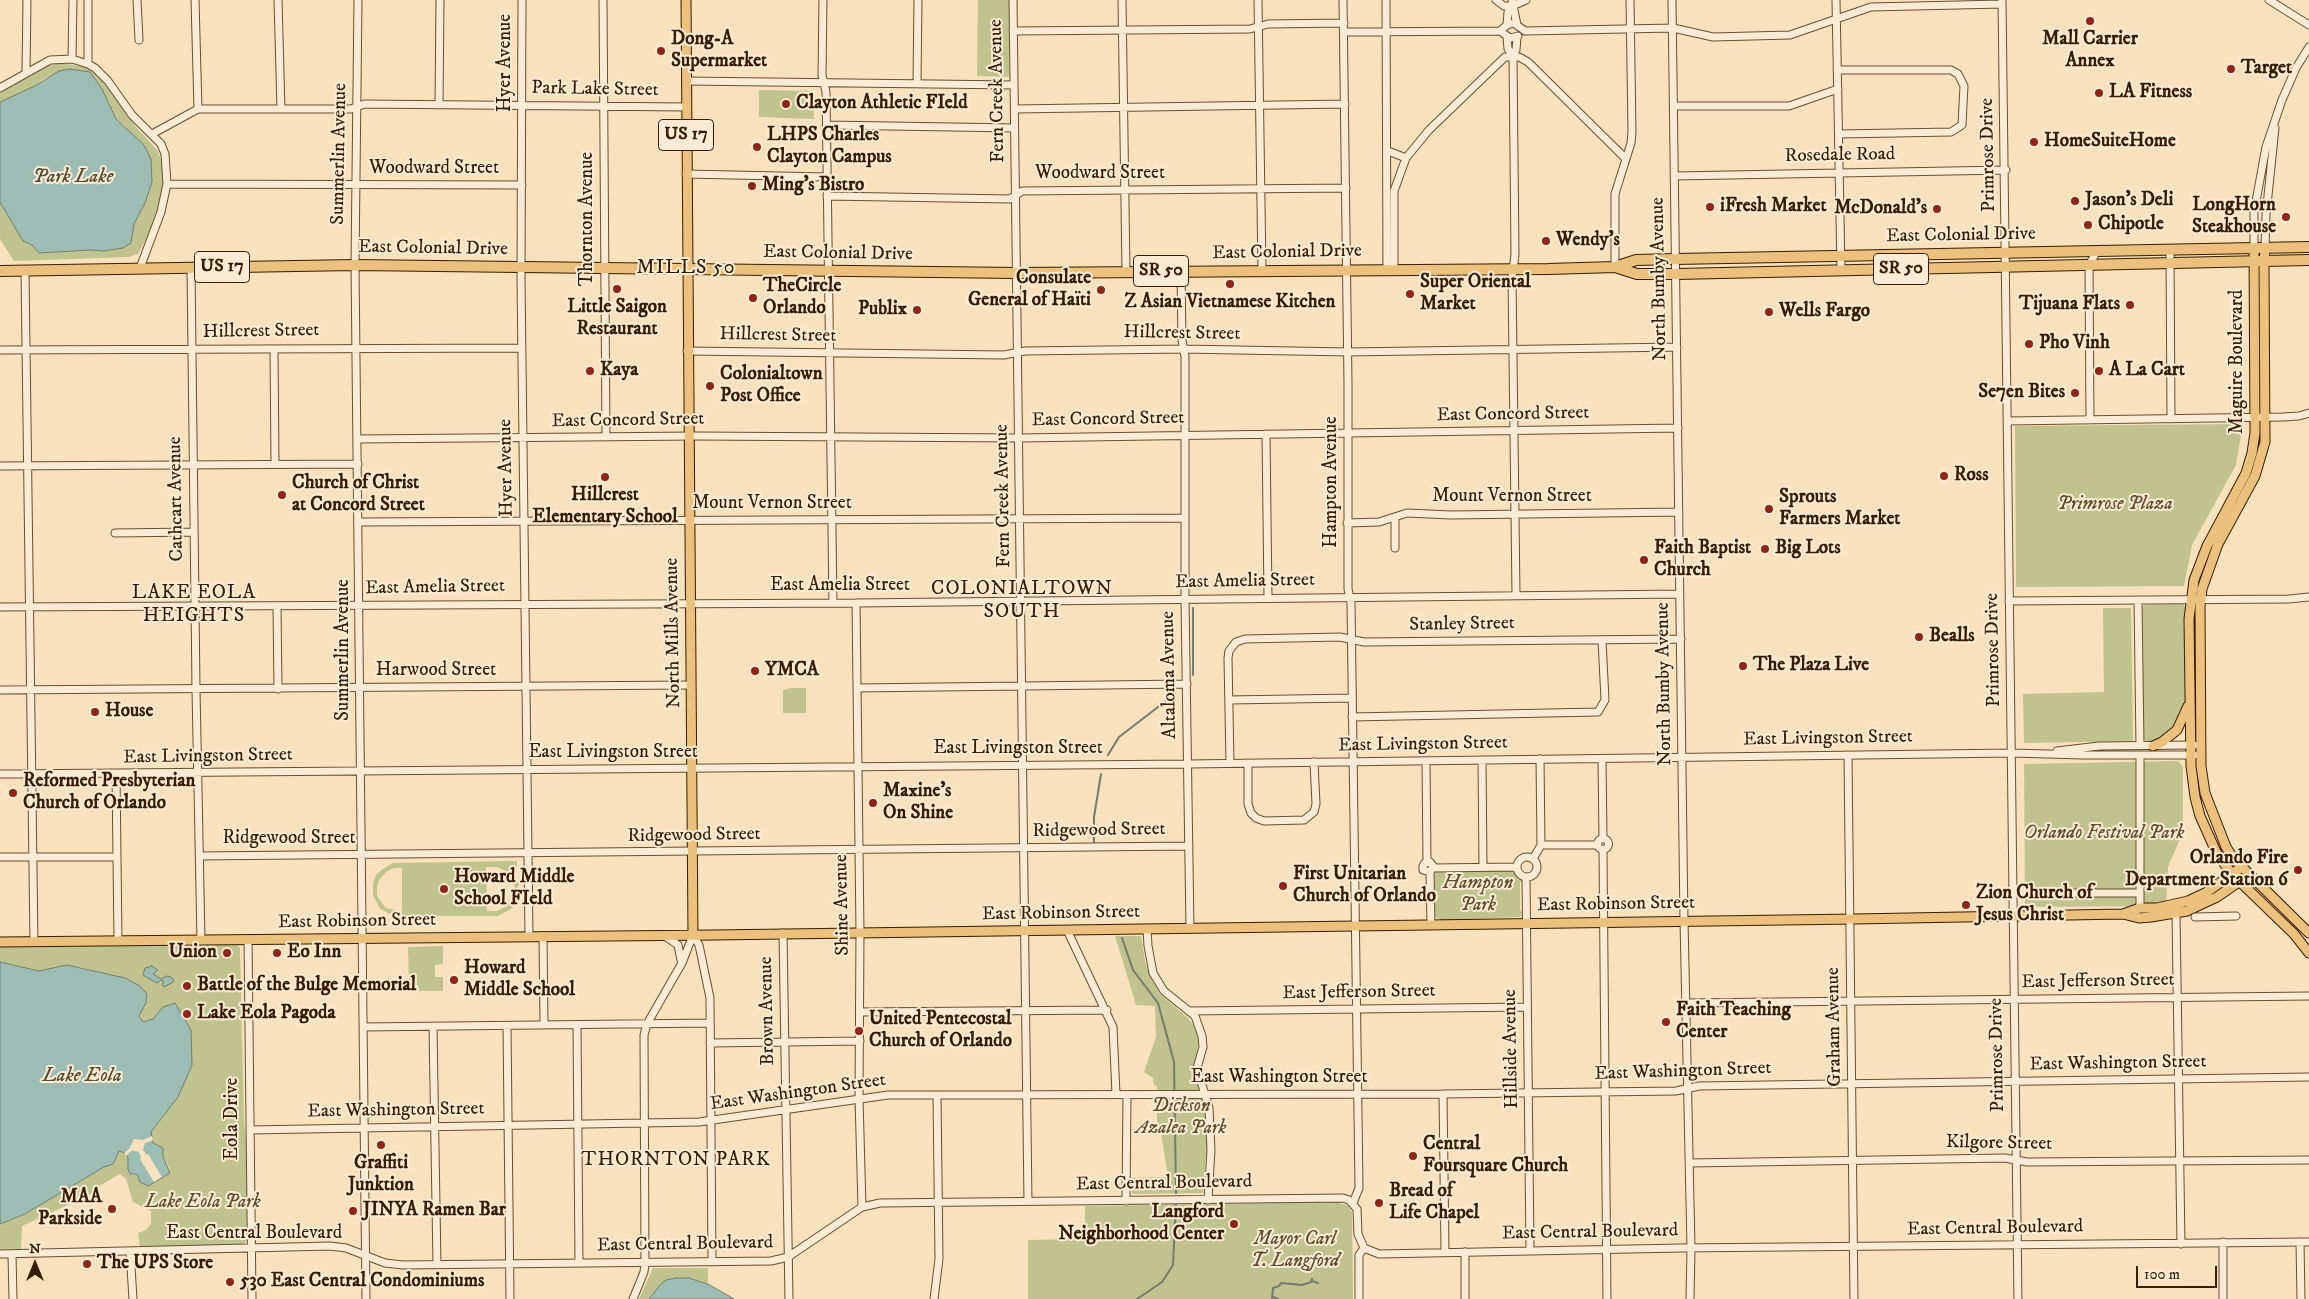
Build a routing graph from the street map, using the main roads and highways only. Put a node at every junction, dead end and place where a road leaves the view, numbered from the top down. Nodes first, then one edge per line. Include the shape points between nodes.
1 (686, 0) edge
2 (2309, 247) edge
3 (2254, 248) junction
4 (2265, 248) junction
5 (2309, 260) edge
6 (2259, 261) junction
7 (1615, 267) junction
8 (686, 270) junction
9 (0, 271) edge
10 (2261, 416) junction
11 (2190, 701) junction
12 (2152, 746) road end
13 (2196, 750) junction
14 (2246, 870) junction
15 (2236, 878) junction
16 (2123, 914) junction
17 (2309, 932) edge
18 (693, 935) junction
19 (0, 942) edge
20 (2309, 953) edge

1 - 8 main road, North Mills Avenue / US 17
2 - 4 highway, East Colonial Drive / SR 50
3 - 4 highway, East Colonial Drive / SR 50
3 - 6 main road, Maguire Boulevard
3 - 7 highway, East Colonial Drive / SR 50 via 1636,260
4 - 6 main road, Maguire Boulevard
5 - 6 highway, East Colonial Drive / SR 50
6 - 7 highway, East Colonial Drive / SR 50 via 1676,274 1637,274
6 - 10 main road, Maguire Boulevard
7 - 8 highway, East Colonial Drive / SR 50 via 1017,273
8 - 9 highway, East Colonial Drive / US 17 via 355,265
8 - 18 main road, North Mills Avenue
10 - 11 main road, Maguire Boulevard via 2246,473 2207,546 2194,580 2190,600
10 - 13 main road, Maguire Boulevard via 2265,442 2255,476 2218,544 2204,579 2200,600
11 - 12 main road via 2176,730
11 - 13 main road, Maguire Boulevard
13 - 14 main road, Maguire Boulevard via 2210,810 2226,847
13 - 15 main road, Maguire Boulevard via 2195,797 2200,816 2217,854
14 - 15 main road, East Robinson Street
14 - 17 main road, Maguire Boulevard
15 - 16 main road, East Robinson Street via 2188,901 2140,908
15 - 16 main road, East Robinson Street via 2199,907 2176,914 2139,918
15 - 20 main road, Maguire Boulevard via 2294,934
16 - 18 main road, East Robinson Street
18 - 19 main road, East Robinson Street

